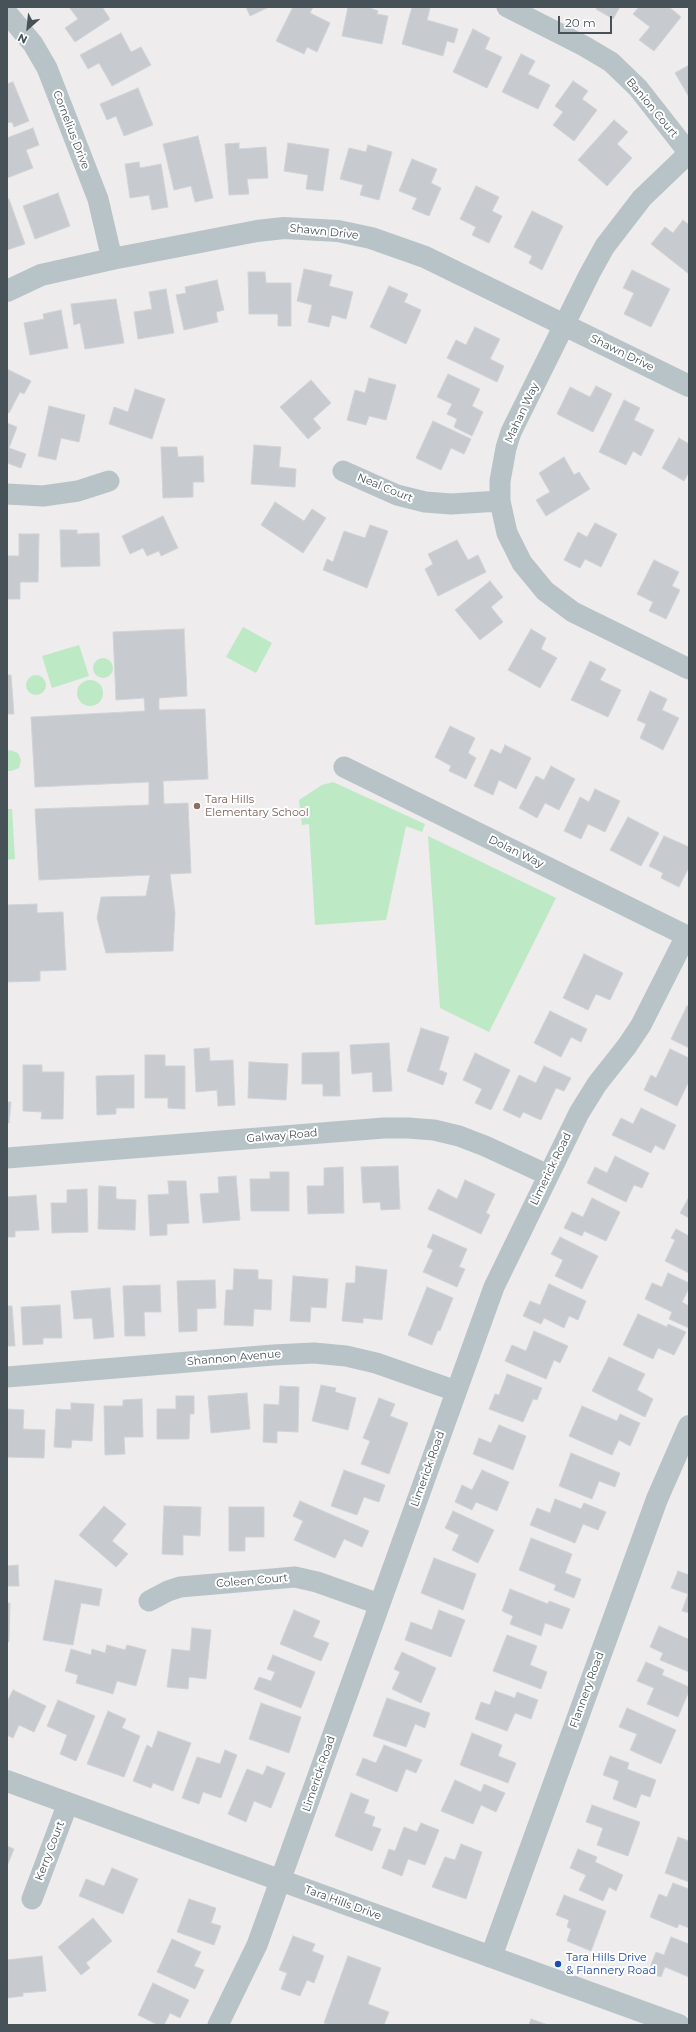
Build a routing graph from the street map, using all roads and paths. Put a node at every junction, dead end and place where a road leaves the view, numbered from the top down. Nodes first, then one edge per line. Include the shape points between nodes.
1 (507, 7) edge
2 (7, 13) edge
3 (689, 153) edge
4 (112, 259) junction
5 (7, 291) edge
6 (564, 325) junction
7 (689, 386) edge
8 (344, 471) dead end
9 (109, 482) dead end
10 (7, 494) edge
11 (500, 501) junction
12 (689, 669) edge
13 (344, 767) dead end
14 (688, 936) edge
15 (7, 1158) edge
16 (548, 1175) junction
17 (7, 1377) edge
18 (456, 1390) junction
19 (689, 1426) edge
20 (149, 1602) dead end
21 (379, 1604) junction
22 (7, 1781) edge
23 (68, 1803) junction
24 (280, 1881) junction
25 (32, 1899) dead end
26 (491, 1957) junction
27 (218, 2025) edge
28 (679, 2025) edge

1 - 3 street, Banion Court via 611,62 638,88
2 - 4 street, Cornelius Drive via 34,44 47,68 98,199
3 - 6 street, Mahan Way via 642,198 617,230 590,273
4 - 5 street, Shawn Drive via 41,275
4 - 6 street, Shawn Drive via 257,231 284,228 338,231 398,246
6 - 7 street, Shawn Drive
6 - 11 street, Mahan Way via 511,432 500,481
8 - 11 street, Neal Court via 397,495 425,502 451,504
9 - 10 street via 78,491 43,496
11 - 12 street, Mahan Way via 507,533 514,548 522,563 545,591 573,612
13 - 14 street, Dolan Way
14 - 16 street, Limerick Road via 642,1024 587,1099
15 - 16 street, Galway Road via 376,1128 408,1128 434,1130 459,1136
16 - 18 street, Limerick Road via 494,1287
17 - 18 street, Shannon Avenue via 314,1353 346,1356 376,1363
18 - 21 street, Limerick Road
19 - 26 street, Flannery Road via 657,1499
20 - 21 street, Coleen Court via 180,1587 295,1577
21 - 24 street, Limerick Road
22 - 23 street, Tara Hills Drive
23 - 24 street, Tara Hills Drive
23 - 25 street, Kerry Court
24 - 26 street, Tara Hills Drive
24 - 27 street, Limerick Road via 257,1945
26 - 28 street, Tara Hills Drive

